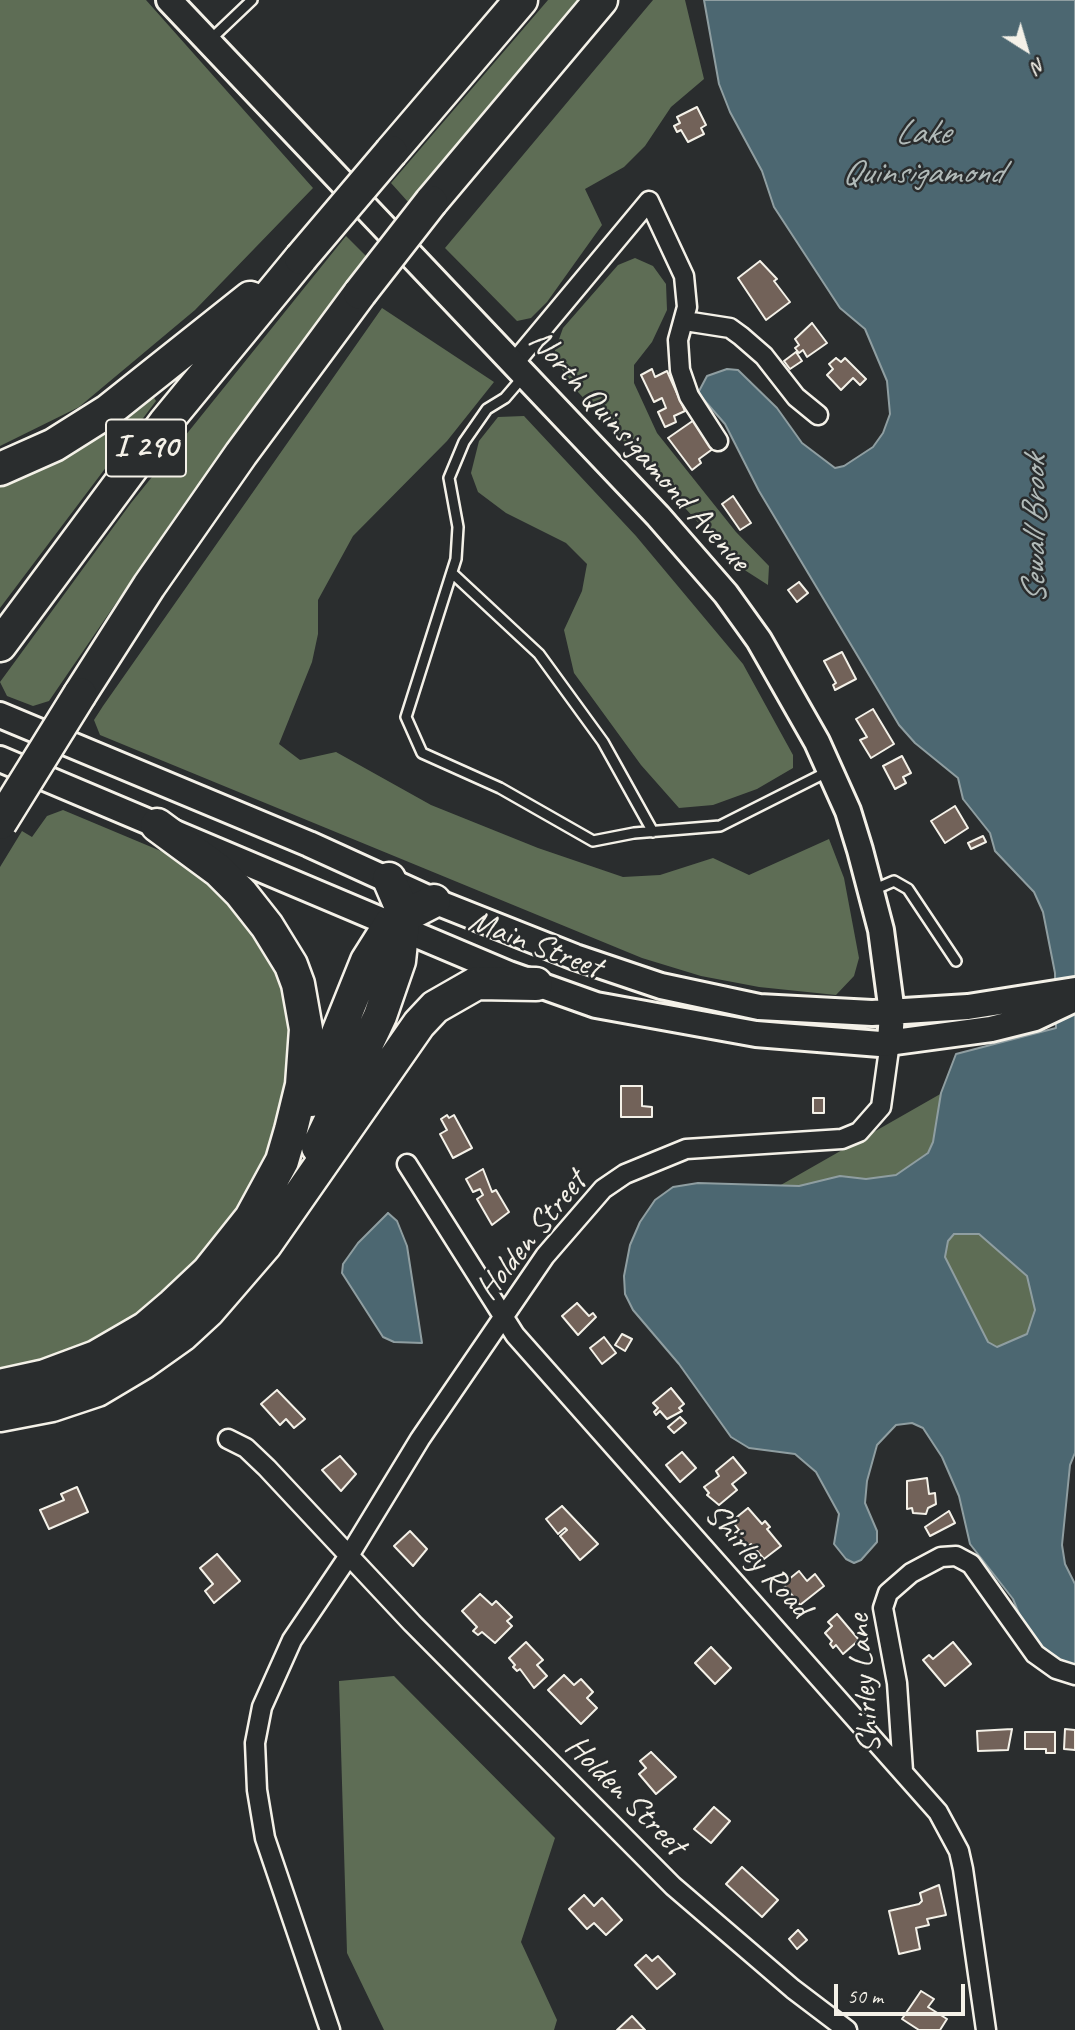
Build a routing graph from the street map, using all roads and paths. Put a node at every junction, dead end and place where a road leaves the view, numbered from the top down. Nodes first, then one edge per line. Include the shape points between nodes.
1 (169, 0) edge
2 (252, 0) edge
3 (521, 0) edge
4 (601, 0) edge
5 (208, 42) junction
6 (301, 258) junction
7 (685, 321) junction
8 (519, 369) junction
9 (818, 415) dead end
10 (718, 441) dead end
11 (0, 469) edge
12 (452, 573) junction
13 (0, 645) edge
14 (0, 715) edge
15 (0, 759) edge
16 (830, 770) junction
17 (0, 823) edge
18 (157, 825) junction
19 (653, 832) junction
20 (389, 879) junction
21 (872, 891) junction
22 (433, 901) junction
23 (400, 922) junction
24 (956, 961) dead end
25 (536, 984) junction
26 (1075, 990) edge
27 (1075, 999) edge
28 (1037, 1006) junction
29 (892, 1013) junction
30 (890, 1042) junction
31 (282, 1161) junction
32 (407, 1164) dead end
33 (282, 1220) junction
34 (504, 1317) junction
35 (0, 1386) edge
36 (0, 1415) edge
37 (228, 1438) dead end
38 (350, 1554) junction
39 (1075, 1675) edge
40 (904, 1771) junction
41 (330, 2030) edge
42 (847, 2030) edge
43 (986, 2030) edge

1 - 5 main road, North Quinsigamond Avenue
2 - 5 lane
3 - 6 highway, I 290, bridge
4 - 17 highway, I 290, bridge via 431,202 241,454 149,586
5 - 8 main road, North Quinsigamond Avenue
6 - 11 highway via 108,411 54,445
6 - 13 highway, I 290 via 165,423
7 - 8 street via 684,276 649,201
7 - 9 street via 730,328 764,356 796,397
7 - 10 street via 678,340 680,370 689,396
8 - 12 lane via 505,398 487,409 464,442 449,478 458,527
8 - 16 main road, North Quinsigamond Avenue via 726,594 780,675
12 - 19 lane via 539,654 603,742
12 - 19 lane via 406,717 422,753 500,789 593,841
14 - 20 main road, Main Street
15 - 18 main road, Main Street
16 - 19 lane via 720,827
16 - 21 main road, North Quinsigamond Avenue via 848,811
18 - 23 main road, Main Street
18 - 31 highway via 241,893 295,974 303,1005 306,1053 301,1093
20 - 22 main road, Main Street
20 - 23 highway
21 - 24 lane via 894,881 908,889
21 - 29 main road, North Quinsigamond Avenue
22 - 23 highway
22 - 29 main road, Main Street via 661,986 759,1007
23 - 25 main road, Main Street
23 - 31 highway via 367,961
23 - 33 highway via 396,974 380,1016
25 - 30 main road, Main Street via 596,1004 679,1022 784,1037
25 - 33 highway via 477,983 435,1007
26 - 28 main road, Main Street
27 - 28 main road, Main Street
28 - 29 main road, Main Street
28 - 30 main road, Main Street via 968,1032
29 - 30 main road, North Quinsigamond Avenue
30 - 34 street, Holden Street via 881,1107 859,1132 842,1139 686,1149 625,1174 603,1189 545,1256
31 - 35 highway via 251,1218 208,1272 146,1328 67,1370
32 - 34 street, Shirley Road
33 - 36 highway via 208,1311 144,1362 76,1398
34 - 38 street, Holden Street via 420,1439
34 - 40 street, Shirley Road via 515,1335
37 - 38 street, Holden Street via 246,1448
38 - 41 street via 277,1668 262,1707 256,1743 265,1838
38 - 42 street, Holden Street via 412,1623 673,1885
39 - 40 street, Shirley Lane via 1056,1670 1035,1654 971,1564 956,1556 941,1557 911,1573 888,1593 883,1608 897,1684
40 - 43 street, Shirley Road via 938,1812 959,1851

